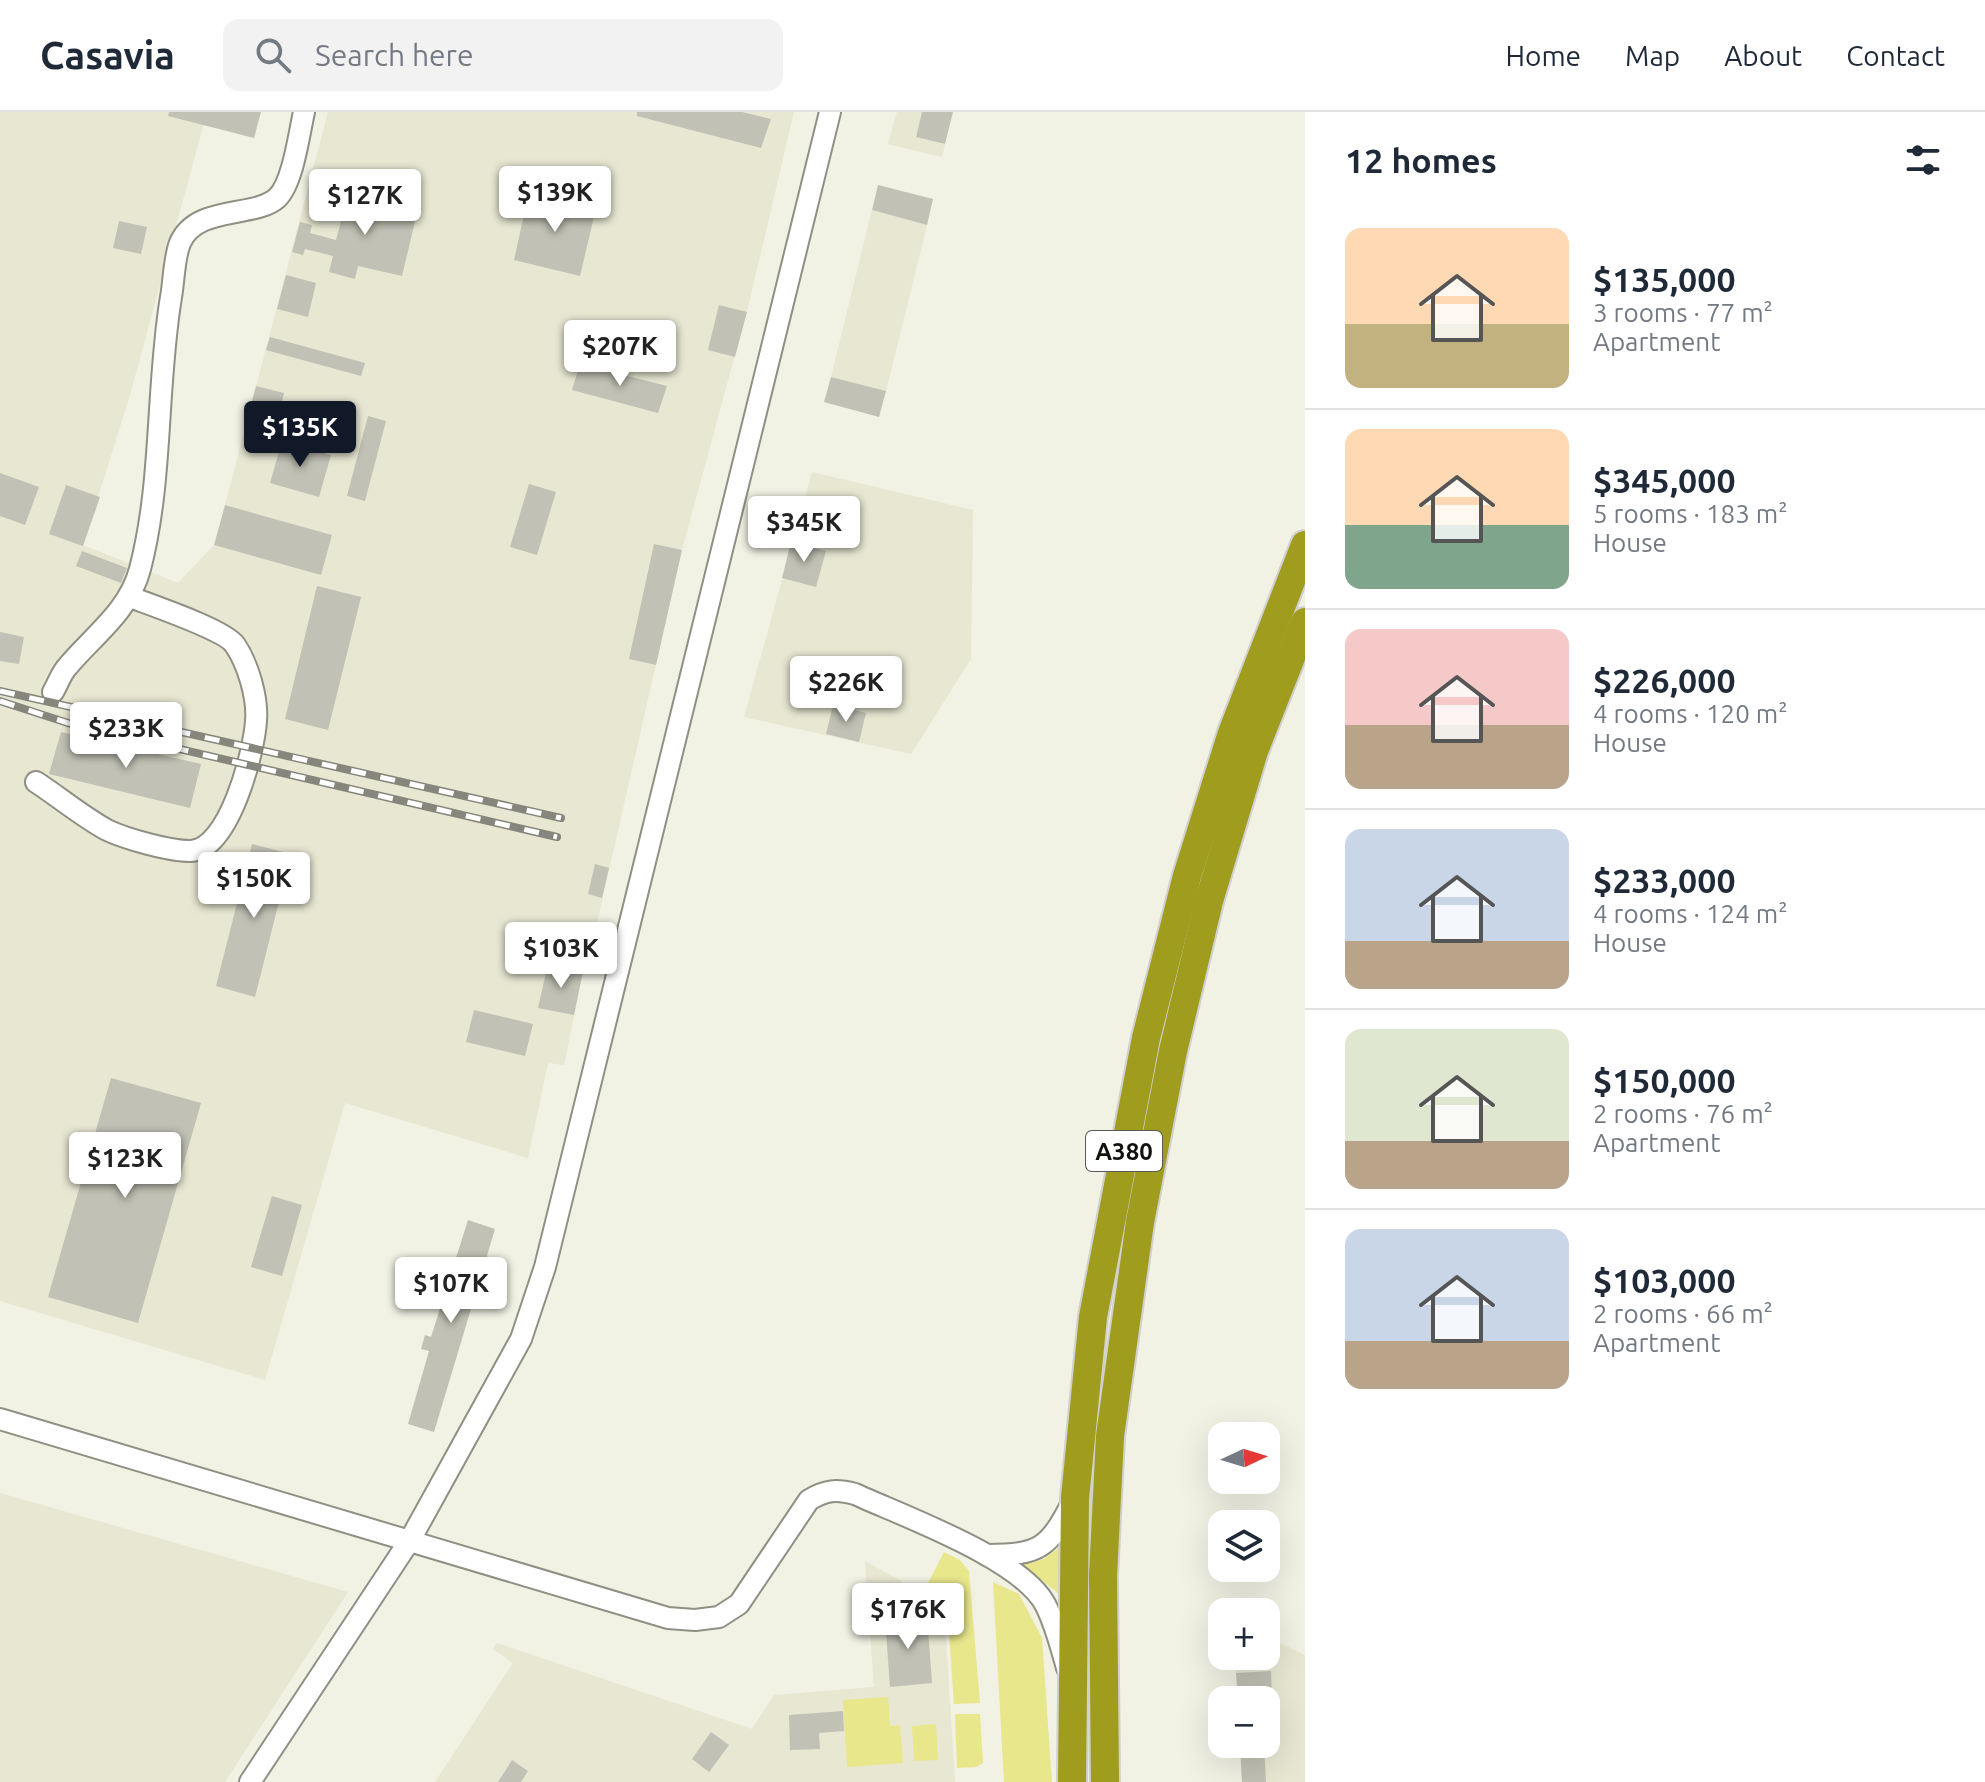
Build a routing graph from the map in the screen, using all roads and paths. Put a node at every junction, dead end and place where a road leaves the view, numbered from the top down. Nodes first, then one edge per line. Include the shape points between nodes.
1 (304, 112) edge
2 (830, 112) edge
3 (1305, 545) edge
4 (130, 597) junction
5 (1305, 622) edge
6 (1305, 644) edge
7 (1280, 684) junction
8 (53, 692) dead end
9 (36, 782) dead end
10 (1088, 1370) junction
11 (1117, 1374) junction
12 (0, 1419) edge
13 (1075, 1498) junction
14 (410, 1540) junction
15 (987, 1555) junction
16 (1073, 1688) junction
17 (250, 1782) edge
18 (1072, 1782) edge
19 (1105, 1782) edge

1 - 4 street via 288,179 276,199 215,215 180,241 165,332 153,484 140,569
2 - 14 street via 545,1267 521,1339
3 - 10 highway, A380 via 1232,733 1187,876 1146,1038 1093,1317
4 - 8 street via 65,668
4 - 9 street via 234,643 255,698 256,721 240,793 221,828 205,847 193,851 108,830
5 - 7 highway, A380
6 - 7 highway
7 - 11 highway, A380 via 1213,886 1177,1036
10 - 11 highway
10 - 13 highway, A380
11 - 19 highway, A380 via 1103,1576
12 - 14 street
13 - 15 street via 1057,1533 1037,1550
13 - 16 highway, A380
14 - 15 street via 668,1618 695,1620 719,1617 739,1604 809,1500 823,1492 855,1494
14 - 17 street
15 - 16 street via 1022,1578 1044,1602
16 - 18 highway, A380

